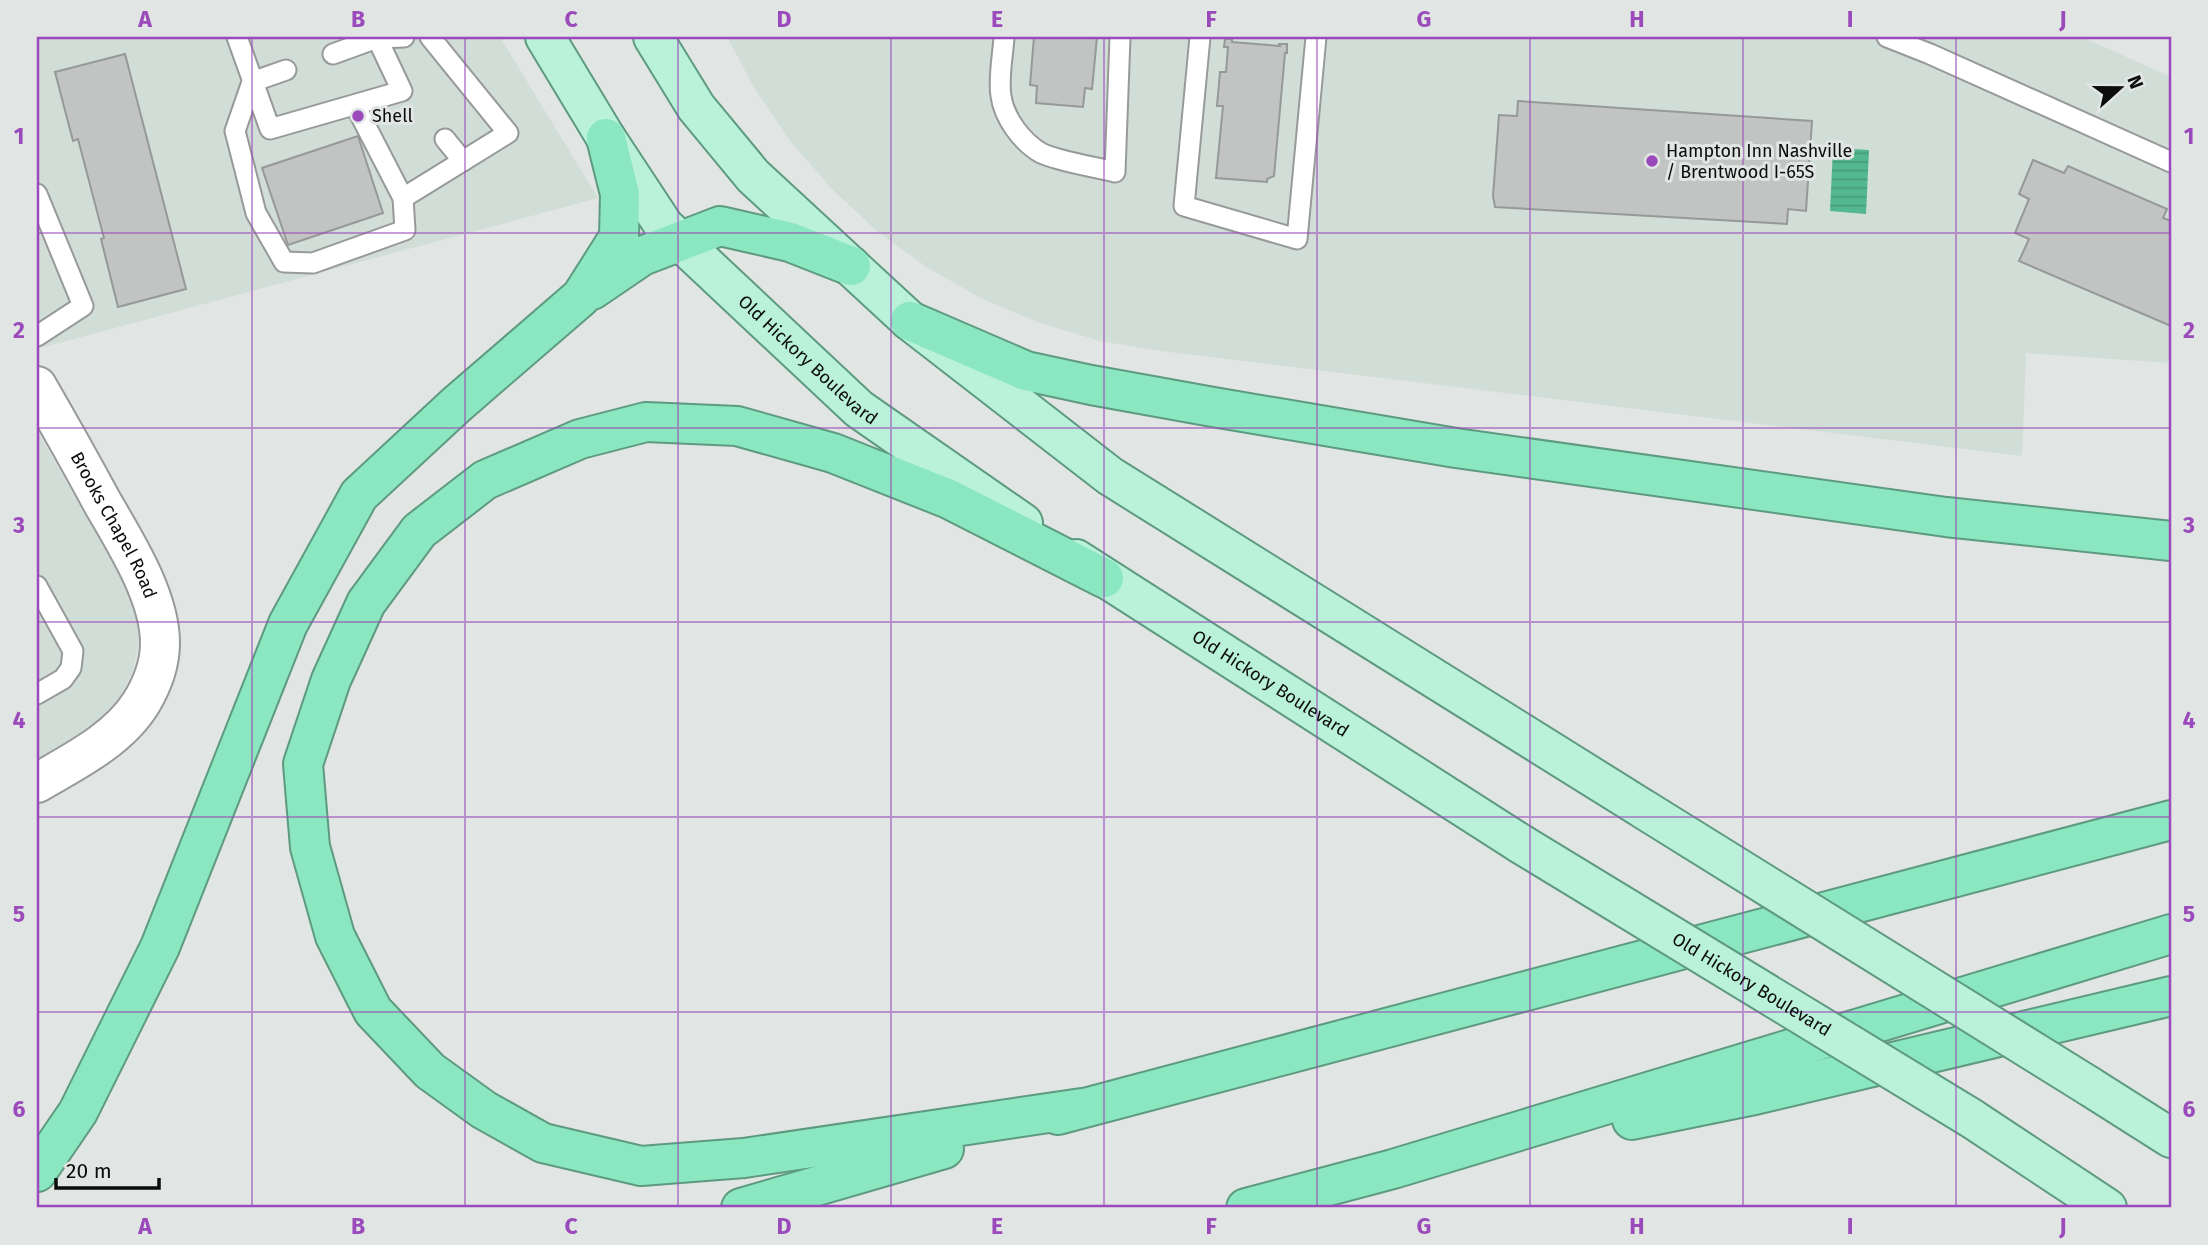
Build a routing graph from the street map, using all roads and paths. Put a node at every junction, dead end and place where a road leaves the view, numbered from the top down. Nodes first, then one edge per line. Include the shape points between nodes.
1 (237, 37) edge
2 (404, 37) edge
3 (430, 37) edge
4 (545, 37) edge
5 (653, 37) edge
6 (1004, 37) edge
7 (1120, 37) edge
8 (1200, 37) edge
9 (1316, 37) edge
10 (1887, 37) edge
11 (377, 38) edge
12 (333, 54) dead end
13 (286, 70) dead end
14 (252, 82) junction
15 (355, 105) junction
16 (606, 138) junction
17 (445, 139) dead end
18 (463, 161) junction
19 (2171, 162) edge
20 (37, 194) edge
21 (403, 198) junction
22 (681, 242) junction
23 (851, 265) junction
24 (581, 297) junction
25 (910, 321) junction
26 (37, 336) edge
27 (41, 405) edge
28 (2171, 541) edge
29 (1104, 578) junction
30 (37, 586) edge
31 (37, 694) edge
32 (37, 783) edge
33 (2171, 820) edge
34 (2171, 934) edge
35 (2171, 996) edge
36 (1082, 1108) junction
37 (2171, 1138) edge
38 (1393, 1168) junction
39 (37, 1172) edge
40 (741, 1208) edge
41 (1246, 1208) edge
42 (2107, 1208) edge

1 - 14 lane
2 - 11 lane
3 - 18 lane via 508,133
4 - 16 main road, Old Hickory Boulevard
5 - 23 main road via 696,107 753,176
6 - 7 lane via 1000,93 1012,123 1027,142 1043,154 1115,172
8 - 9 lane via 1184,206 1297,239
10 - 19 lane
11 - 12 lane
11 - 15 lane via 408,98
13 - 14 lane
14 - 15 lane via 270,129
14 - 21 lane via 235,131 256,214 284,262 313,263 405,230
15 - 21 lane
16 - 22 main road, Old Hickory Boulevard via 664,226
16 - 24 highway via 620,194 619,237
17 - 18 lane
18 - 21 lane
20 - 26 lane via 83,306
22 - 23 highway via 720,226 790,242
22 - 24 highway via 642,256
22 - 29 main road, Old Hickory Boulevard via 859,409
23 - 25 main road
24 - 39 highway via 359,495 288,624 160,947 78,1111
25 - 28 highway via 1026,371 1213,407 1457,448 1946,517
25 - 37 main road, bridge via 1110,476
27 - 32 street, Brooks Chapel Road via 114,523 145,583 160,643 156,674 139,705 115,732
29 - 36 highway via 948,499 833,453 737,426 646,422 580,439 485,480 419,531 366,603 331,680 303,764 310,847 335,936 373,1011 430,1071 484,1110 543,1143 641,1166 744,1158
29 - 42 main road, Old Hickory Boulevard, bridge via 1521,844 1971,1118
30 - 31 lane via 73,651 71,668 63,679
33 - 36 highway
34 - 38 highway
35 - 38 highway via 1749,1096
36 - 40 highway
38 - 41 highway

